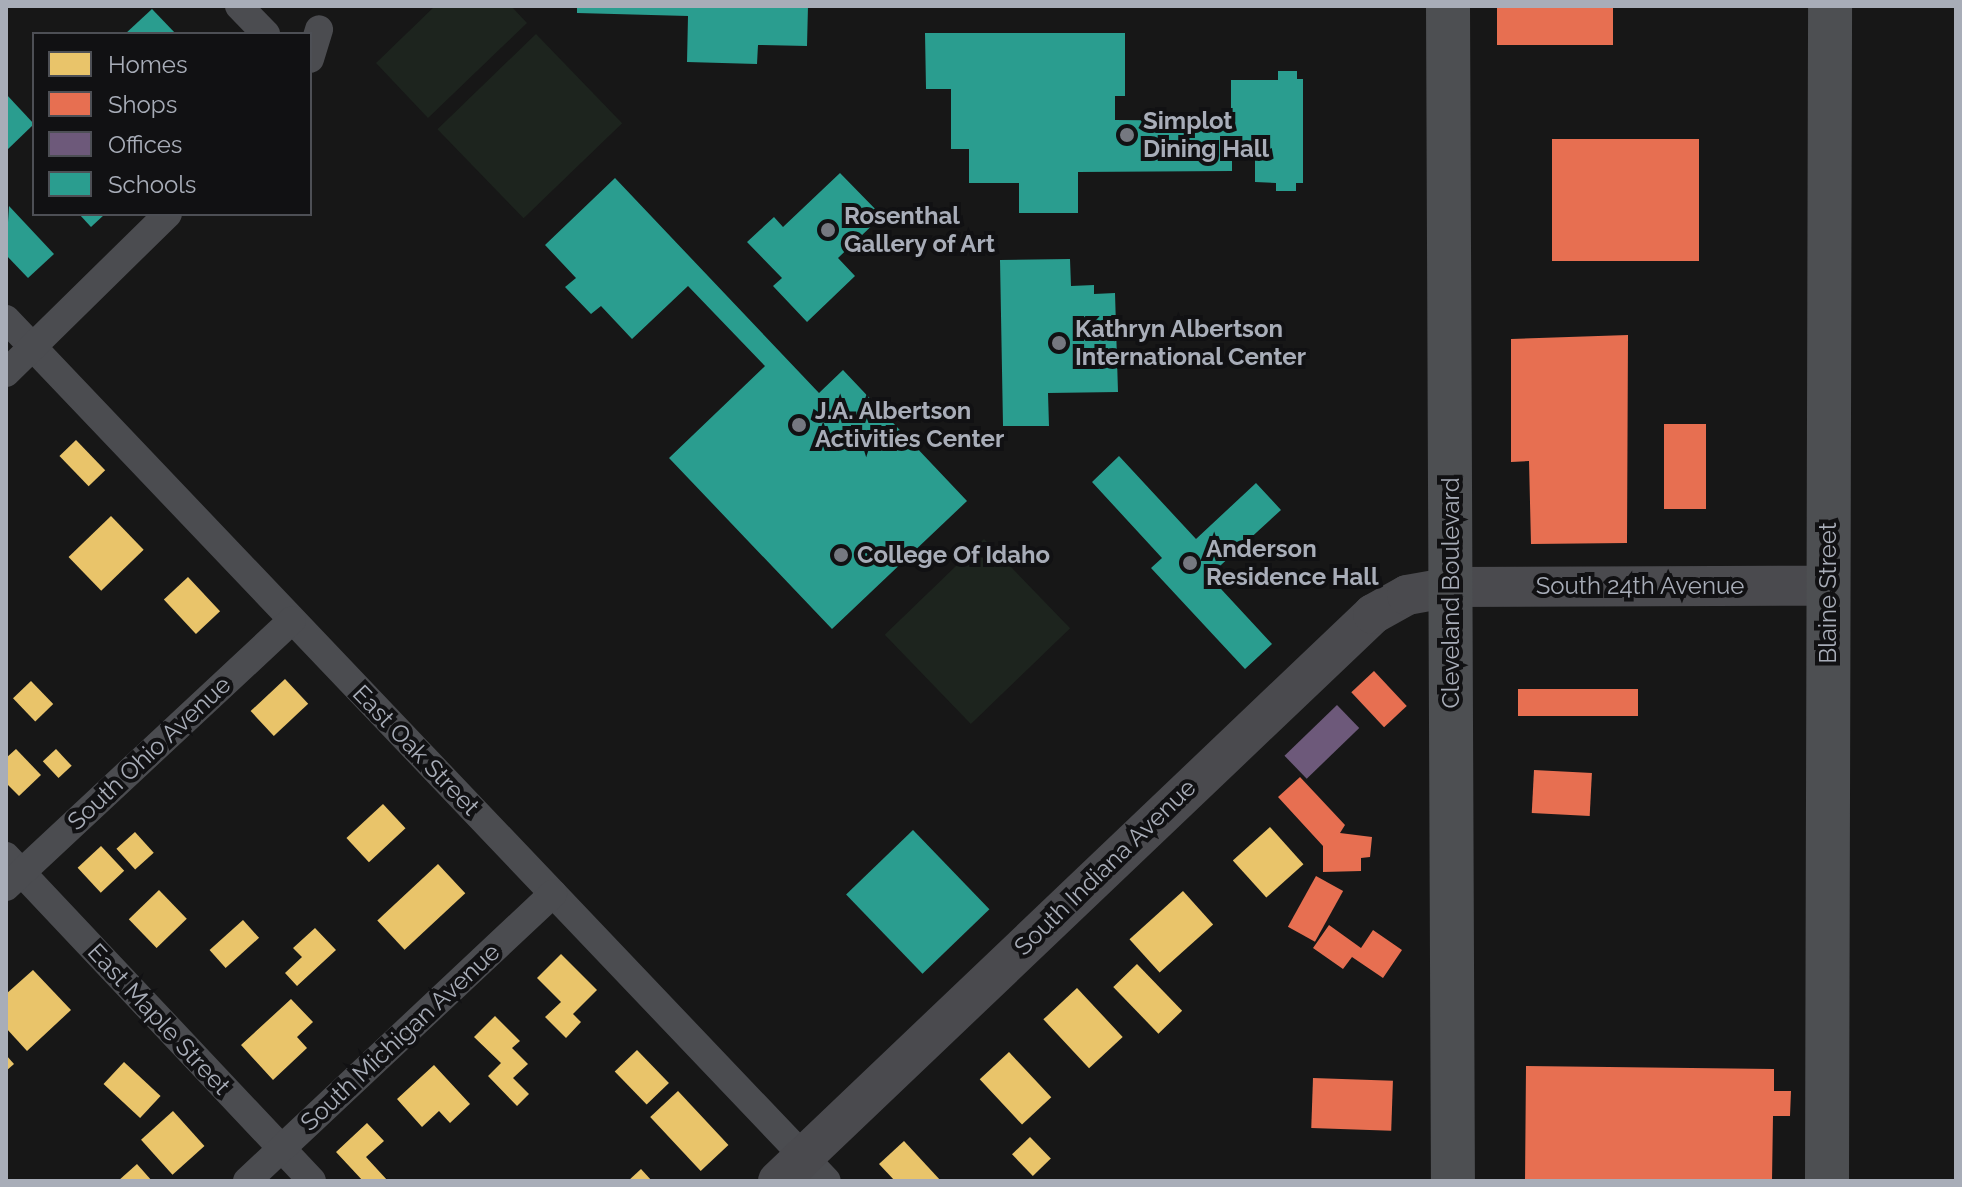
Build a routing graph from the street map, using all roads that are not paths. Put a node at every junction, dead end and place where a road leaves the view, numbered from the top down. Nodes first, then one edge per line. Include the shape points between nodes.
1 (239, 6) edge
2 (1448, 6) edge
3 (1830, 6) edge
4 (319, 29) dead end
5 (264, 32) edge
6 (312, 52) edge
7 (166, 216) edge
8 (6, 319) edge
9 (33, 347) junction
10 (6, 373) edge
11 (1828, 586) junction
12 (1452, 587) junction
13 (292, 620) junction
14 (11, 872) edge
15 (553, 894) junction
16 (281, 1148) junction
17 (803, 1173) edge
18 (247, 1181) edge
19 (312, 1181) edge
20 (1453, 1181) edge
21 (1827, 1181) edge

1 - 5 street
2 - 12 main road, Cleveland Boulevard
3 - 11 main road, Blaine Street
4 - 6 street
7 - 9 street
8 - 9 street, East Oak Street
9 - 10 street
9 - 13 street, East Oak Street
11 - 12 main road, South 24th Avenue
11 - 21 main road, Blaine Street
12 - 17 main road, South Indiana Avenue via 1407,595 1373,614
12 - 20 main road, Cleveland Boulevard
13 - 14 street, South Ohio Avenue
13 - 15 street, East Oak Street
14 - 16 street, East Maple Street
15 - 16 street, South Michigan Avenue
15 - 17 street, East Oak Street
16 - 18 street, South Michigan Avenue
16 - 19 street, East Maple Street

